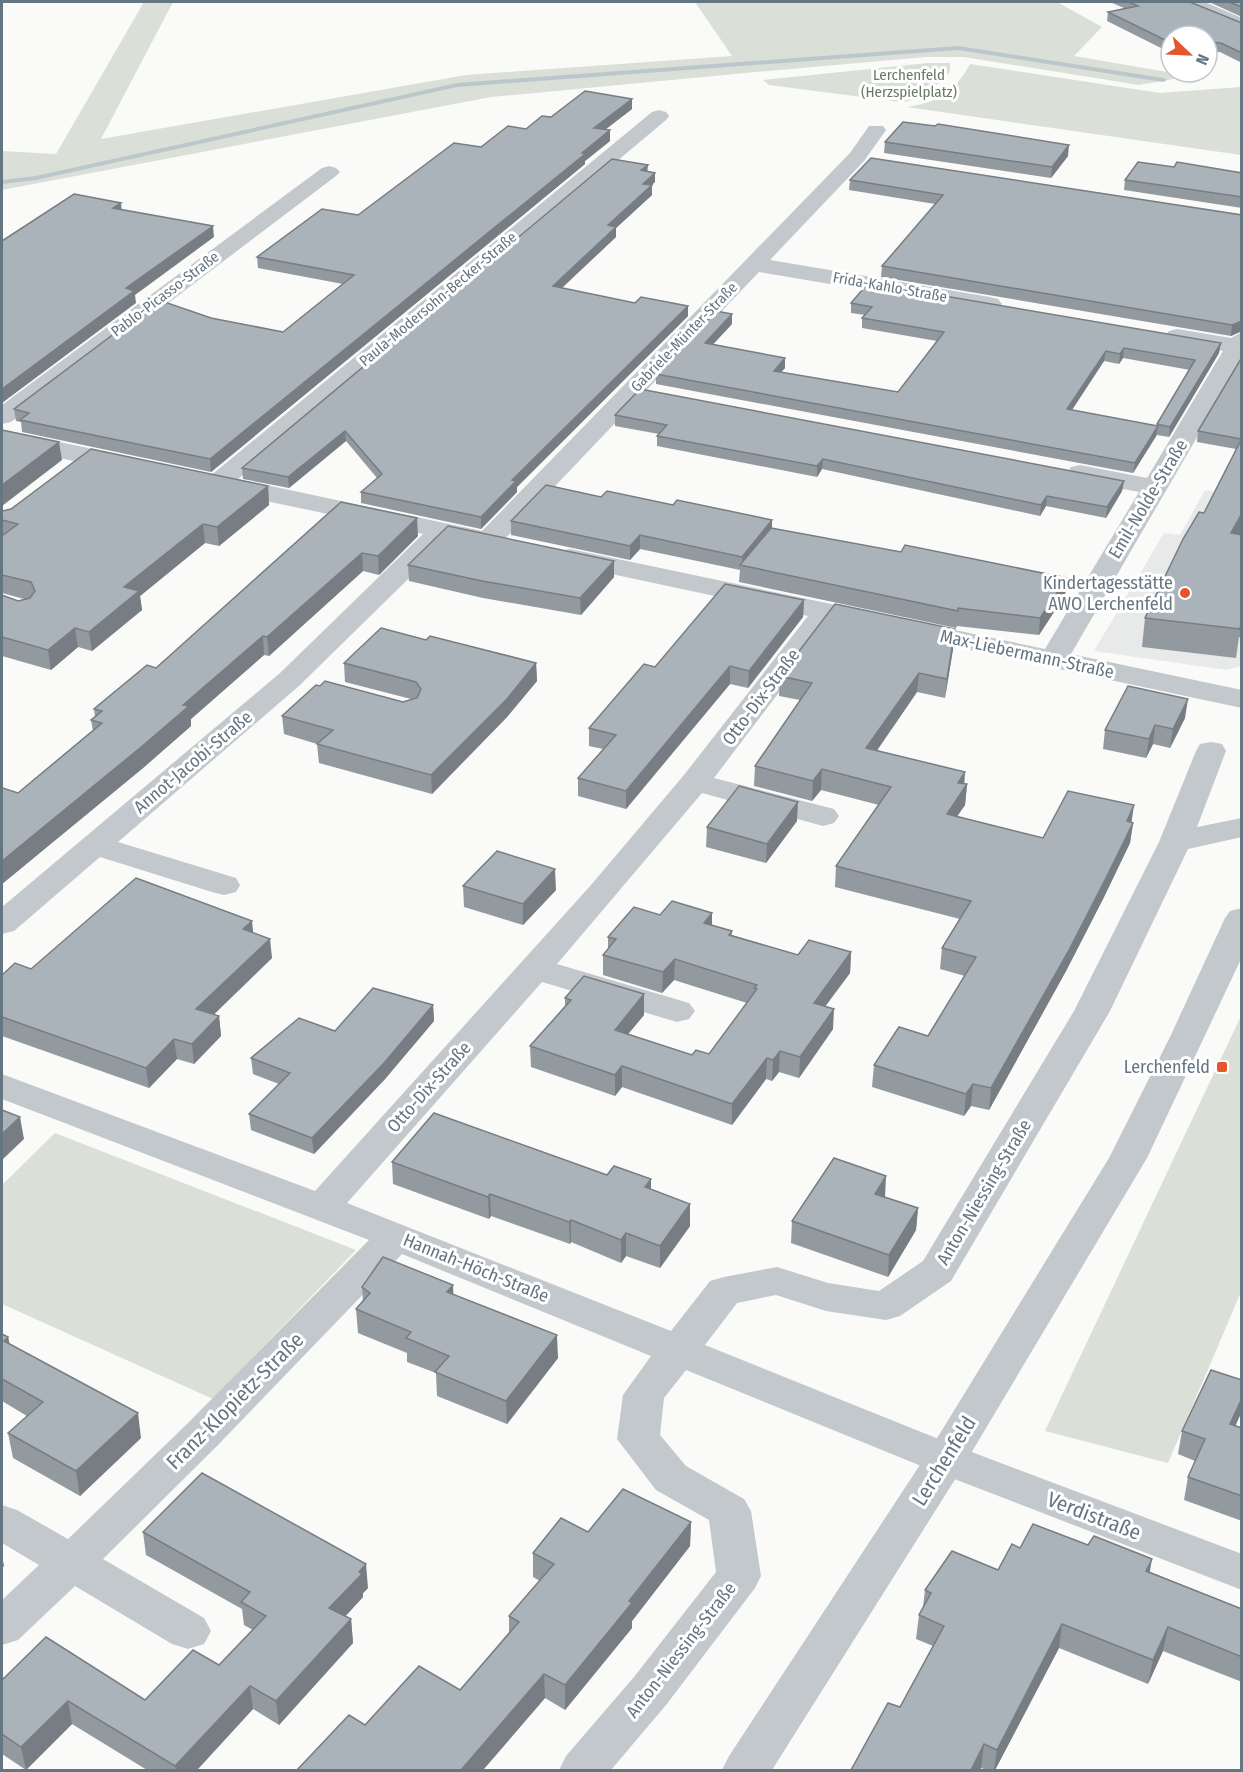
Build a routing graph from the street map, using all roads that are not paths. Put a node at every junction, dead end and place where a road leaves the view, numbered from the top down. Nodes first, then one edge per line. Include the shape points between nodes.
1 (1191, 2) edge
2 (1242, 25) edge
3 (658, 116) dead end
4 (876, 130) dead end
5 (329, 172) dead end
6 (754, 264) junction
7 (1014, 308) edge
8 (1155, 332) edge
9 (1239, 343) edge
10 (2, 417) edge
11 (2, 438) edge
12 (88, 456) junction
13 (1051, 468) edge
14 (153, 470) edge
15 (59, 477) edge
16 (208, 481) joint
17 (1155, 487) junction
18 (443, 530) junction
19 (488, 540) junction
20 (826, 611) junction
21 (1053, 659) junction
22 (290, 680) junction
23 (324, 688) edge
24 (1242, 699) edge
25 (1211, 751) dead end
26 (695, 782) junction
27 (823, 816) dead end
28 (1242, 827) edge
29 (1175, 842) junction
30 (95, 845) junction
31 (224, 885) dead end
32 (1242, 918) edge
33 (2, 924) edge
34 (537, 969) junction
35 (677, 1011) dead end
36 (2, 1086) edge
37 (322, 1207) junction
38 (396, 1236) junction
39 (681, 1349) junction
40 (946, 1459) junction
41 (2, 1522) edge
42 (72, 1563) junction
43 (1242, 1573) edge
44 (2, 1627) edge
45 (188, 1630) dead end
46 (583, 1770) edge
47 (746, 1770) edge

1 - 2 street
3 - 16 street, Paula-Modersohn-Becker-Straße
4 - 6 street, Gabriele-Münter-Straße via 869,158
5 - 10 street, Pablo-Picasso-Straße
6 - 7 street, Frida-Kahlo-Straße
6 - 19 street, Gabriele-Münter-Straße via 646,391
8 - 9 street
9 - 17 street, Emil-Nolde-Straße
11 - 12 street
12 - 14 street
12 - 15 street
13 - 17 street
16 - 18 street, Max-Liebermann-Straße
17 - 21 street, Emil-Nolde-Straße
18 - 19 street, Max-Liebermann-Straße
18 - 22 street, Annot-Jacobi-Straße
19 - 20 street, Max-Liebermann-Straße
20 - 21 street, Max-Liebermann-Straße
20 - 26 street, Otto-Dix-Straße
21 - 24 street, Max-Liebermann-Straße
22 - 23 street
22 - 30 street, Annot-Jacobi-Straße
25 - 29 street, Anton-Niessing-Straße
26 - 27 street
26 - 34 street, Otto-Dix-Straße
28 - 29 street
29 - 39 street, Anton-Niessing-Straße via 1092,1011 937,1271 886,1306 826,1297 777,1281 724,1291
30 - 31 street
30 - 33 street, Annot-Jacobi-Straße
32 - 40 street, Lerchenfeld via 1128,1158
34 - 35 street
34 - 37 street, Otto-Dix-Straße
36 - 37 street, Hannah-Höch-Straße
37 - 38 street, Hannah-Höch-Straße
38 - 39 street, Hannah-Höch-Straße
38 - 42 street, Franz-Klopietz-Straße via 232,1406
39 - 40 street, Hannah-Höch-Straße
39 - 46 street, Anton-Niessing-Straße via 644,1395 638,1439 671,1478 729,1511 739,1576
40 - 43 street, Verdistraße
40 - 47 street, Lerchenfeld
41 - 42 street
42 - 44 street, Franz-Klopietz-Straße
42 - 45 street

